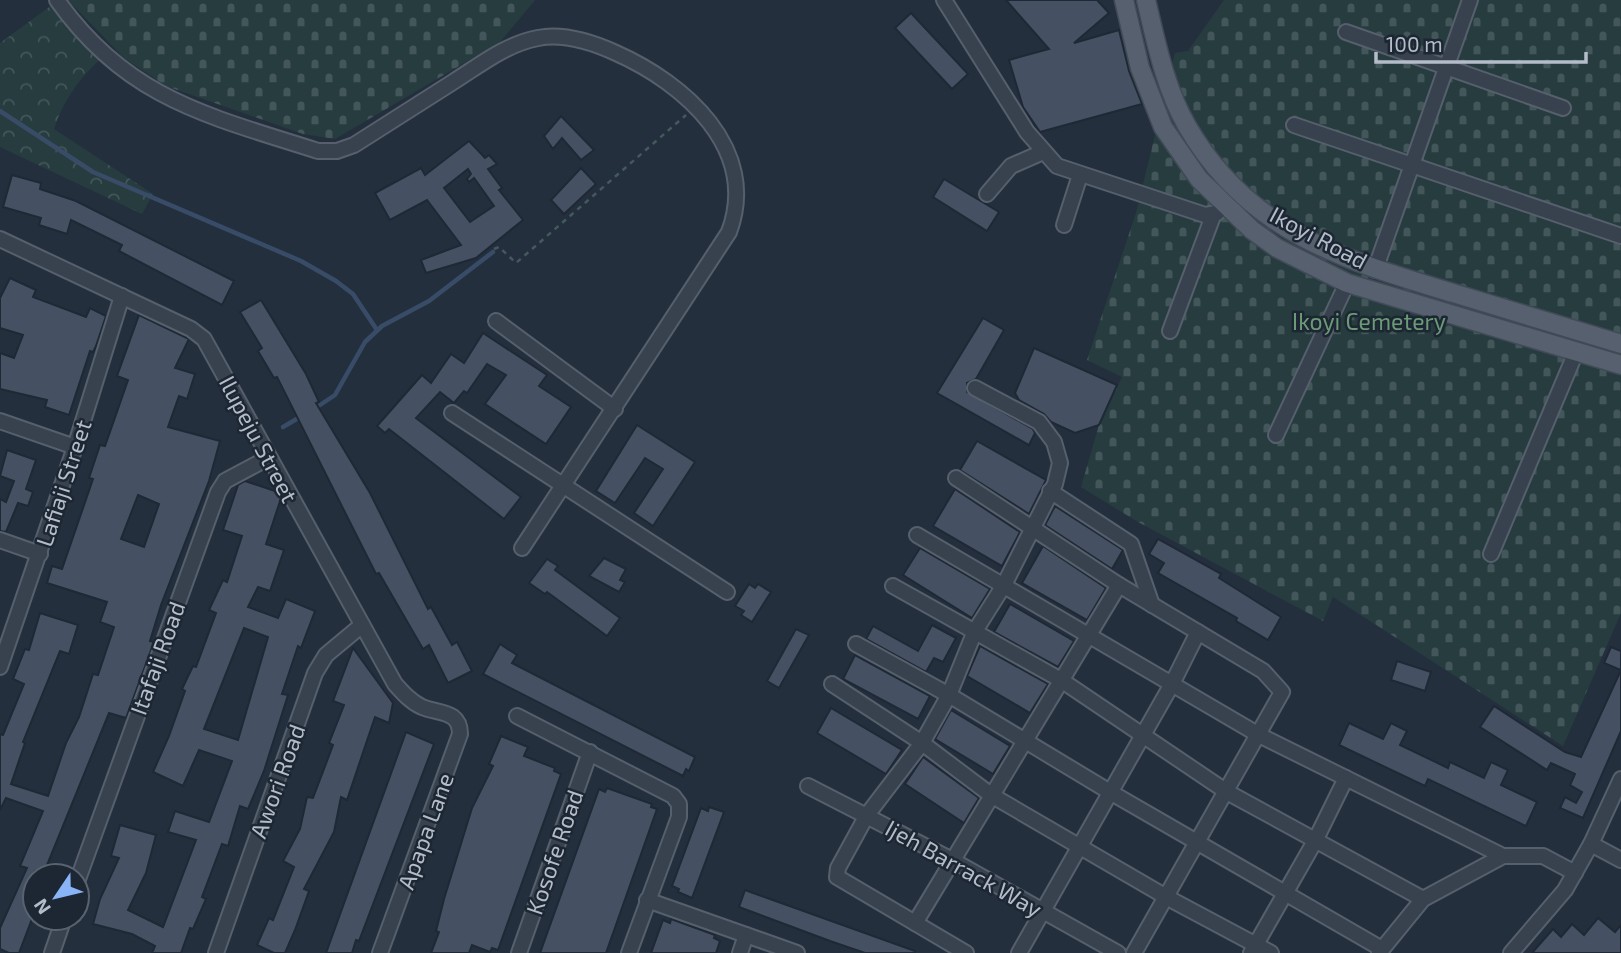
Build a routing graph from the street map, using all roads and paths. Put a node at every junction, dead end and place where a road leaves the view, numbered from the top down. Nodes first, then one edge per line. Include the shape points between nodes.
1 (57, 0) edge
2 (944, 0) edge
3 (1124, 0) edge
4 (1146, 0) edge
5 (1470, 0) edge
6 (1346, 32) dead end
7 (1447, 66) junction
8 (697, 106) junction
9 (1563, 108) dead end
10 (1294, 125) dead end
11 (1043, 152) junction
12 (1412, 166) junction
13 (1080, 175) junction
14 (1236, 189) junction
15 (987, 194) dead end
16 (1219, 210) junction
17 (1064, 225) dead end
18 (1621, 236) edge
19 (0, 239) edge
20 (494, 249) dead end
21 (1375, 270) junction
22 (1347, 283) junction
23 (122, 296) junction
24 (496, 321) dead end
25 (1170, 331) dead end
26 (1621, 344) edge
27 (1576, 352) junction
28 (1621, 365) edge
29 (975, 388) dead end
30 (615, 409) junction
31 (452, 413) dead end
32 (0, 421) edge
33 (1276, 435) dead end
34 (75, 447) junction
35 (268, 458) junction
36 (956, 478) dead end
37 (563, 488) junction
38 (1051, 491) junction
39 (1031, 527) junction
40 (917, 535) dead end
41 (0, 540) edge
42 (522, 548) dead end
43 (40, 554) junction
44 (1491, 554) dead end
45 (1004, 585) junction
46 (1119, 585) junction
47 (892, 586) dead end
48 (727, 592) dead end
49 (1152, 605) junction
50 (362, 625) junction
51 (975, 631) junction
52 (1198, 632) junction
53 (1090, 634) junction
54 (856, 644) dead end
55 (0, 667) edge
56 (1061, 680) junction
57 (832, 684) dead end
58 (1172, 684) junction
59 (949, 695) junction
60 (448, 713) joint
61 (516, 716) dead end
62 (1142, 735) junction
63 (1259, 736) junction
64 (1024, 741) junction
65 (922, 743) junction
66 (590, 751) junction
67 (1346, 778) junction
68 (1621, 779) edge
69 (808, 786) dead end
70 (1110, 792) junction
71 (1227, 792) junction
72 (991, 795) junction
73 (867, 815) junction
74 (1315, 841) junction
75 (1199, 842) junction
76 (1591, 844) junction
77 (1079, 846) junction
78 (1503, 856) junction
79 (952, 860) junction
80 (1621, 860) edge
81 (85, 862) edge
82 (1575, 873) junction
83 (1287, 892) junction
84 (1168, 898) junction
85 (1423, 899) junction
86 (647, 900) junction
87 (1043, 911) junction
88 (915, 923) junction
89 (59, 932) edge
90 (746, 935) junction
91 (1253, 949) edge
92 (1381, 951) edge
93 (52, 953) edge
94 (216, 953) edge
95 (380, 953) edge
96 (519, 953) edge
97 (629, 953) edge
98 (740, 953) edge
99 (797, 953) edge
100 (966, 953) edge
101 (1019, 953) edge
102 (1118, 953) edge
103 (1134, 953) edge
104 (1271, 953) edge
105 (1511, 953) edge

1 - 8 street via 102,53 164,97 318,150 337,151 354,145 509,47 540,37 602,47 667,80
2 - 11 street
3 - 16 main road, Ikoyi Road via 1140,68 1163,127
4 - 14 main road, Ikoyi Road via 1158,51 1186,125
5 - 7 street
6 - 7 street
7 - 9 street
7 - 12 street
8 - 20 path via 516,263 499,247
8 - 30 street via 713,123 729,157 734,219
10 - 12 street
11 - 13 street via 1057,166
11 - 15 street via 1010,166
12 - 18 street
12 - 21 street
13 - 16 street via 1151,200
13 - 17 street
14 - 16 street
14 - 21 main road, Ikoyi Road via 1280,227
16 - 22 main road, Ikoyi Road via 1277,248
16 - 25 street
19 - 23 street, Ilupeju Street
21 - 26 main road, Ikoyi Road
22 - 27 main road, Ikoyi Road
22 - 33 street
23 - 34 street, Lafiaji Street
23 - 35 street, Ilupeju Street via 204,339
24 - 30 street
27 - 28 main road, Ikoyi Road
27 - 44 street
29 - 38 street via 1046,430 1060,463
30 - 37 street
31 - 37 street
32 - 34 street
34 - 43 street, Lafiaji Street
35 - 50 street, Ilupeju Street
35 - 81 street, Itafaji Road via 225,481 218,492
36 - 39 street
37 - 42 street
37 - 48 street
38 - 39 street
38 - 49 street via 1132,544
39 - 45 street
39 - 46 street
40 - 45 street
41 - 43 street
43 - 55 street, Lafiaji Street
45 - 51 street
45 - 53 street
46 - 49 street
46 - 53 street
47 - 51 street
49 - 52 street
50 - 60 street, Ilupeju Street via 395,684 408,698
50 - 94 street, Awori Road via 326,656 315,673
51 - 56 street
51 - 59 street
52 - 58 street
52 - 63 street via 1263,671 1282,692
53 - 56 street
53 - 58 street
54 - 59 street
56 - 62 street
56 - 64 street
57 - 65 street
58 - 62 street
58 - 63 street
59 - 64 street
59 - 65 street
60 - 95 street, Apapa Lane via 460,734
61 - 66 street
62 - 70 street
62 - 71 street
63 - 67 street
63 - 71 street
64 - 70 street
64 - 72 street
65 - 72 street
65 - 73 street
66 - 86 street via 673,796 679,804 679,817
66 - 96 street, Kosofe Road
67 - 74 street
67 - 78 street
68 - 76 street
69 - 73 street, Ijeh Barrack Way
70 - 75 street
70 - 77 street
71 - 74 street
71 - 75 street
72 - 77 street
72 - 79 street
73 - 79 street, Ijeh Barrack Way
73 - 88 street via 837,877
74 - 83 street
74 - 85 street
75 - 83 street
75 - 84 street
76 - 80 street
76 - 82 street
77 - 84 street
77 - 87 street
78 - 82 street via 1543,856
78 - 85 street
79 - 87 street, Ijeh Barrack Way
79 - 88 street
82 - 105 street
83 - 91 street
83 - 92 street
84 - 91 street
84 - 103 street
85 - 92 street
86 - 90 street
86 - 97 street
87 - 101 street
87 - 102 street, Ijeh Barrack Way
88 - 100 street
89 - 93 street
90 - 98 street
90 - 99 street
91 - 104 street

